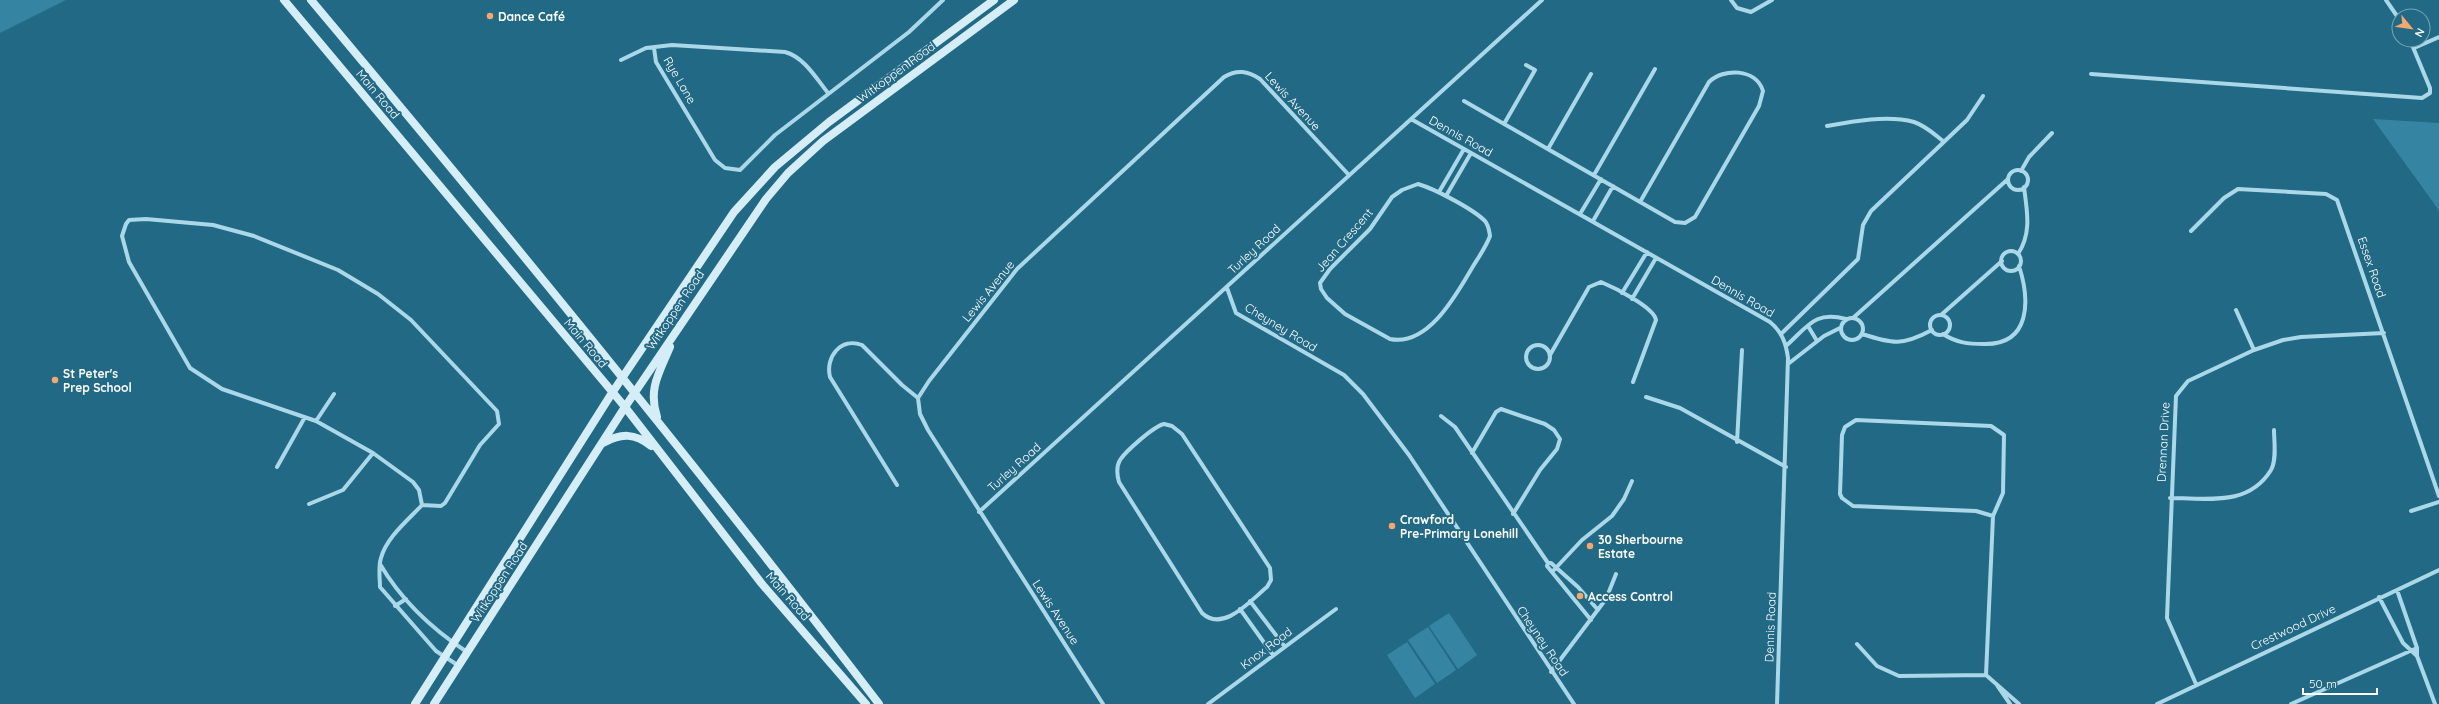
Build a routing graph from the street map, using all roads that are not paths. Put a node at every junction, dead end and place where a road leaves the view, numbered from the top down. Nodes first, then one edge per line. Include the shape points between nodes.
1 (284, 0) edge
2 (311, 0) edge
3 (943, 0) edge
4 (994, 0) edge
5 (1014, 0) edge
6 (1542, 0) edge
7 (1731, 0) edge
8 (1772, 0) edge
9 (654, 48) junction
10 (2414, 48) edge
11 (621, 60) dead end
12 (1526, 65) dead end
13 (1655, 69) dead end
14 (1591, 74) dead end
15 (2091, 74) dead end
16 (828, 93) junction
17 (1984, 96) dead end
18 (1464, 101) dead end
19 (1410, 118) junction
20 (1504, 124) junction
21 (1828, 126) dead end
22 (2052, 133) dead end
23 (1943, 141) junction
24 (1464, 149) junction
25 (1548, 149) junction
26 (1471, 153) junction
27 (2022, 171) junction
28 (1348, 174) junction
29 (1594, 175) junction
30 (1601, 179) junction
31 (2008, 179) junction
32 (1612, 186) junction
33 (2024, 187) junction
34 (1438, 192) junction
35 (1446, 196) junction
36 (1640, 202) junction
37 (1580, 214) junction
38 (1592, 221) junction
39 (2191, 231) dead end
40 (1647, 252) junction
41 (2018, 254) junction
42 (1656, 258) junction
43 (2002, 261) junction
44 (2019, 266) junction
45 (1227, 288) junction
46 (1622, 293) junction
47 (1632, 299) junction
48 (2236, 310) dead end
49 (1941, 316) junction
50 (1853, 318) junction
51 (1846, 319) junction
52 (1808, 326) junction
53 (1840, 328) junction
54 (677, 330) junction
55 (1932, 330) junction
56 (2384, 333) junction
57 (1781, 334) junction
58 (1862, 334) junction
59 (1943, 334) junction
60 (1817, 341) junction
61 (1787, 345) junction
62 (1742, 350) dead end
63 (2254, 350) junction
64 (1550, 355) junction
65 (1788, 364) junction
66 (622, 378) junction
67 (1633, 382) dead end
68 (612, 393) junction
69 (634, 393) junction
70 (334, 394) dead end
71 (1646, 397) dead end
72 (918, 398) junction
73 (625, 407) junction
74 (1441, 416) dead end
75 (305, 417) junction
76 (316, 421) junction
77 (658, 422) junction
78 (2274, 430) dead end
79 (1737, 442) junction
80 (601, 444) junction
81 (658, 451) junction
82 (373, 453) junction
83 (1472, 453) junction
84 (277, 467) dead end
85 (1786, 467) junction
86 (1632, 481) dead end
87 (896, 485) dead end
88 (2439, 496) edge
89 (2170, 498) junction
90 (2439, 502) edge
91 (309, 504) dead end
92 (422, 506) junction
93 (2410, 511) dead end
94 (979, 512) junction
95 (1513, 514) junction
96 (1993, 516) junction
97 (1548, 563) junction
98 (380, 564) junction
99 (1557, 568) junction
100 (2439, 570) edge
101 (1552, 572) junction
102 (1616, 574) dead end
103 (2397, 590) junction
104 (2379, 598) junction
105 (406, 599) junction
106 (1250, 601) junction
107 (395, 606) junction
108 (1240, 609) junction
109 (1336, 609) dead end
110 (1598, 610) junction
111 (1591, 620) junction
112 (454, 643) junction
113 (1857, 644) dead end
114 (1284, 647) junction
115 (2417, 648) junction
116 (2409, 651) junction
117 (468, 652) junction
118 (1273, 655) junction
119 (2417, 656) junction
120 (445, 657) junction
121 (459, 666) junction
122 (1551, 672) junction
123 (1986, 675) junction
124 (2196, 684) junction
125 (1997, 685) junction
126 (415, 704) edge
127 (434, 704) edge
128 (866, 704) edge
129 (879, 704) edge
130 (1103, 704) edge
131 (1208, 704) edge
132 (1574, 704) edge
133 (1777, 704) edge
134 (2010, 704) edge
135 (2019, 704) edge
136 (2157, 704) edge
137 (2291, 704) edge
138 (2435, 704) edge

1 - 68 main road, Main Road
2 - 66 main road, Main Road
3 - 16 street, Rye Lane via 910,32
4 - 66 main road, Witkoppen Road via 829,122 764,178 713,241
5 - 54 main road, Witkoppen Road via 805,156 766,199
6 - 19 street, Turley Road
7 - 8 street via 1737,8 1751,12
9 - 11 street via 641,50
9 - 16 street, Rye Lane via 672,45 790,54 802,61
9 - 16 street, Rye Lane via 656,62 716,160 730,170 745,167 775,135
10 - 15 street via 2430,88 2430,93 2422,98
12 - 20 street via 1535,70
13 - 29 street
14 - 25 street
17 - 23 street via 1967,120
18 - 20 street
19 - 24 street, Dennis Road
19 - 28 street, Turley Road
20 - 25 street
21 - 23 street via 1849,122 1892,120 1928,129
22 - 27 street via 2029,157
23 - 57 street via 1871,211 1863,225 1858,259
24 - 26 street, Dennis Road
24 - 34 street
25 - 29 street
26 - 35 street
26 - 37 street, Dennis Road
27 - 31 street via 2013,171
27 - 33 street via 2027,178
28 - 45 street, Turley Road
28 - 72 street, Lewis Avenue via 1260,79 1251,73 1232,72 1017,269
29 - 30 street
30 - 32 street
30 - 37 street
31 - 33 street via 2009,185 2014,189
31 - 50 street
32 - 36 street
32 - 38 street
33 - 41 street via 2028,222 2024,245
34 - 35 street, Jean Crescent
34 - 35 street, Jean Crescent via 1418,184 1392,197 1370,229 1323,278 1321,289 1327,298 1346,314 1390,339 1411,336 1442,315 1490,236 1486,222
36 - 36 street via 1675,222 1692,220 1759,106 1763,90 1757,79 1744,74 1726,73 1714,76
37 - 38 street, Dennis Road
38 - 40 street, Dennis Road
39 - 56 street, Essex Road via 2224,198 2238,189 2333,196 2340,204
40 - 42 street, Dennis Road
40 - 46 street
41 - 43 street via 2006,253
41 - 44 street via 2021,260
42 - 47 street
42 - 57 street, Dennis Road via 1770,322
43 - 44 street via 2008,270 2014,270
43 - 49 street
44 - 59 street via 2025,283 2024,316 2020,327 2011,337 1997,344 1969,344 1960,343
45 - 94 street, Turley Road
45 - 122 street, Cheyney Road via 1236,313 1344,375 1363,394 1409,455
46 - 47 street
46 - 64 street via 1601,282 1589,287
47 - 67 street via 1652,311 1656,320
48 - 63 street
49 - 55 street via 1933,319 1930,324
49 - 59 street via 1950,324
50 - 51 street
50 - 58 street via 1862,324
51 - 52 street via 1831,315 1822,316
51 - 53 street
52 - 60 street
52 - 61 street
53 - 58 street via 1842,336 1848,340 1856,340
53 - 60 street
54 - 69 main road, Witkoppen Road
54 - 77 main road via 653,390 652,402
55 - 58 street via 1910,342 1895,342
55 - 59 street via 1937,334
56 - 63 street, Drennan Drive via 2292,338
56 - 88 street, Essex Road
57 - 61 street, Dennis Road
60 - 65 street
61 - 65 street, Dennis Road
62 - 79 street
63 - 89 street, Drennan Drive via 2188,381 2179,390 2174,402
64 - 64 street via 1548,363 1539,369 1532,368 1526,359 1530,348 1538,345 1545,348
65 - 85 street, Dennis Road
66 - 68 main road, Witkoppen Road
66 - 69 main road, Main Road
68 - 73 main road, Main Road
68 - 112 main road, Witkoppen Road
69 - 73 main road, Witkoppen Road
69 - 77 main road, Main Road
70 - 76 street
71 - 79 street via 1680,408
72 - 87 street via 908,392 862,345 846,344 836,350 830,360 830,377
72 - 94 street, Lewis Avenue via 924,424
73 - 80 main road, Witkoppen Road
73 - 81 main road, Main Road
74 - 83 street via 1455,427
75 - 76 street
75 - 84 street
75 - 92 street via 231,393 190,368 129,262 122,236 123,227 129,220 146,218 213,226 254,236 338,270 378,294 411,320 496,411 500,420 497,428 480,445 445,503 441,506
76 - 82 street
77 - 129 main road, Main Road via 779,572
78 - 89 street via 2275,450 2272,469 2248,492 2236,498
79 - 85 street
80 - 81 main road via 618,436 629,435
80 - 117 main road, Witkoppen Road
81 - 128 main road, Main Road via 762,584
82 - 91 street via 343,490
82 - 92 street via 413,482 419,490
83 - 95 street
83 - 95 street via 1496,412 1501,409 1545,424 1558,434 1560,442 1557,449 1540,470
85 - 133 street, Dennis Road
86 - 99 street via 1624,500 1612,516 1582,540
89 - 124 street, Drennan Drive via 2167,618
90 - 93 street
92 - 98 street via 396,534 384,551
94 - 130 street, Lewis Avenue
95 - 97 street
96 - 96 street via 1976,512 1849,504 1840,494 1842,435 1846,427 1856,420 1996,428 2004,435 2003,493
96 - 123 street
97 - 99 street
97 - 101 street via 1547,566
98 - 105 street via 389,580
98 - 107 street via 380,587
99 - 101 street
99 - 110 street
100 - 103 street, Crestwood Drive
101 - 111 street
102 - 110 street via 1610,592
103 - 104 street, Crestwood Drive
103 - 115 street
104 - 116 street
104 - 124 street, Crestwood Drive
105 - 107 street
105 - 112 street via 426,622
106 - 108 street
106 - 108 street via 1269,584 1270,568 1179,431 1168,425 1156,426 1121,459 1117,470 1119,482 1202,613 1209,618 1222,620
106 - 114 street
107 - 120 street via 436,651
108 - 118 street
109 - 114 street, Knox Road
110 - 111 street
111 - 122 street
112 - 117 street
112 - 120 main road, Witkoppen Road
113 - 123 street via 1877,666 1899,676
114 - 118 street, Knox Road
115 - 116 street
115 - 119 street
116 - 119 street
116 - 137 street
117 - 121 main road, Witkoppen Road
118 - 131 street, Knox Road
119 - 138 street
120 - 121 street
120 - 126 main road, Witkoppen Road
121 - 127 main road, Witkoppen Road
122 - 132 street, Cheyney Road
123 - 125 street
124 - 136 street, Crestwood Drive
125 - 134 street
125 - 135 street

